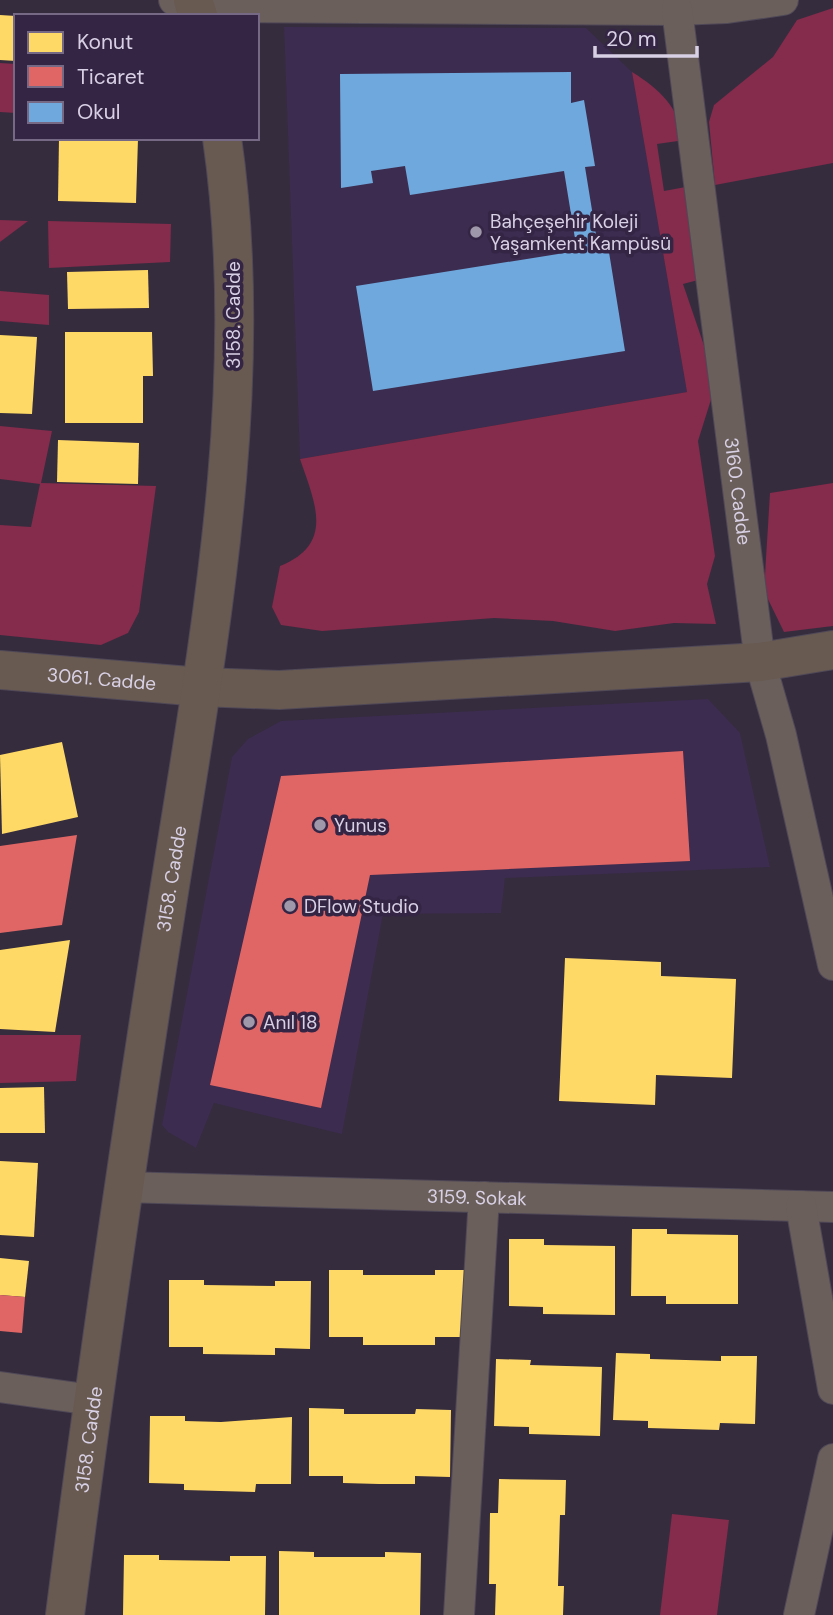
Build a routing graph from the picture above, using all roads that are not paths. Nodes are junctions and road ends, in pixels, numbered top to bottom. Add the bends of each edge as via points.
1 (783, 0) edge
2 (192, 5) edge
3 (677, 10) junction
4 (222, 140) edge
5 (833, 650) edge
6 (760, 662) junction
7 (0, 670) edge
8 (201, 687) junction
9 (833, 965) edge
10 (122, 1186) junction
11 (484, 1197) junction
12 (801, 1206) junction
13 (833, 1206) edge
14 (0, 1387) edge
15 (833, 1389) edge
16 (92, 1400) junction
17 (833, 1459) edge
18 (65, 1615) edge
19 (459, 1615) edge
20 (799, 1615) edge

1 - 3 street
2 - 3 street
3 - 6 street, 3160. Cadde
4 - 8 street, 3158. Cadde via 233,242 235,361
5 - 6 street, 3061. Cadde
6 - 8 street, 3061. Cadde via 344,688
6 - 9 street, 3160. Cadde
7 - 8 street, 3061. Cadde
8 - 10 street, 3158. Cadde
10 - 11 street, 3159. Sokak
10 - 16 street, 3158. Cadde
11 - 12 street, 3159. Sokak
11 - 19 street
12 - 13 street, 3159. Sokak
12 - 15 street
14 - 16 street
16 - 18 street, 3158. Cadde
17 - 20 street

